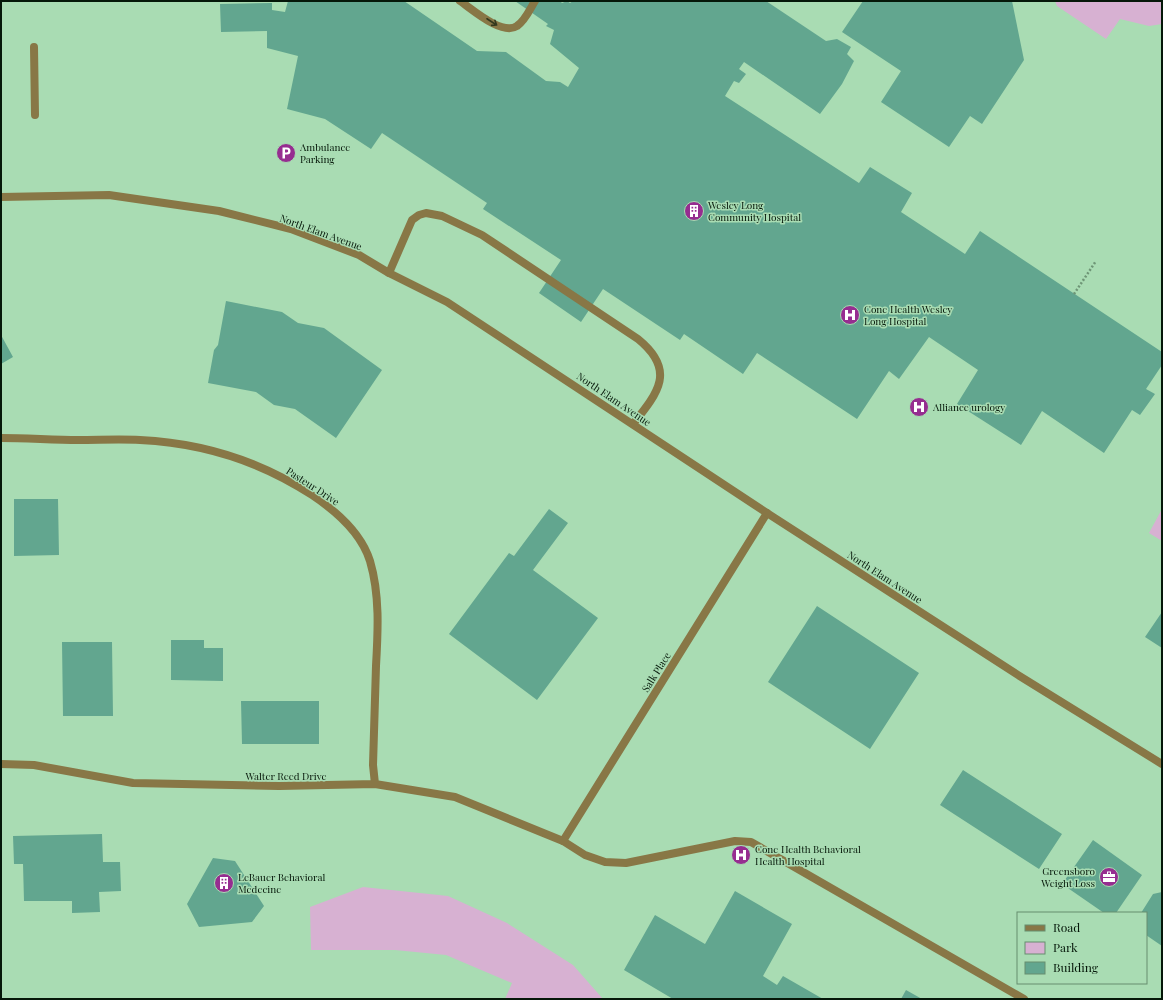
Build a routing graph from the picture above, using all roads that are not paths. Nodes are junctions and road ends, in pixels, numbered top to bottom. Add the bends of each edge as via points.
1 (460, 1) edge
2 (535, 1) edge
3 (34, 47) dead end
4 (35, 115) dead end
5 (1, 197) edge
6 (389, 273) junction
7 (633, 424) junction
8 (1, 438) edge
9 (767, 513) junction
10 (1, 764) edge
11 (1162, 764) edge
12 (374, 784) junction
13 (563, 841) junction
14 (1024, 999) edge

1 -> 2 street via 500,28 509,29 517,27
3 - 4 street
5 - 6 street, North Elam Avenue via 109,195 219,211 291,229 359,255
6 - 7 street, North Elam Avenue via 447,302
6 - 7 street via 412,220 419,215 426,213 442,216 482,235 650,348 659,363 661,377 656,393
7 - 9 street, North Elam Avenue
8 - 12 street, Pasteur Drive via 140,440 212,449 260,466 294,484 327,505 344,520 358,538 369,559 376,582 378,615
9 - 11 street, North Elam Avenue via 1018,676
9 - 13 street, Salk Place
10 - 12 street, Walter Reed Drive via 34,765 133,783 279,786
12 - 13 street, Walter Reed Drive via 455,797
13 - 14 street, Walter Reed Drive via 585,855 605,862 626,864 735,841 751,842

